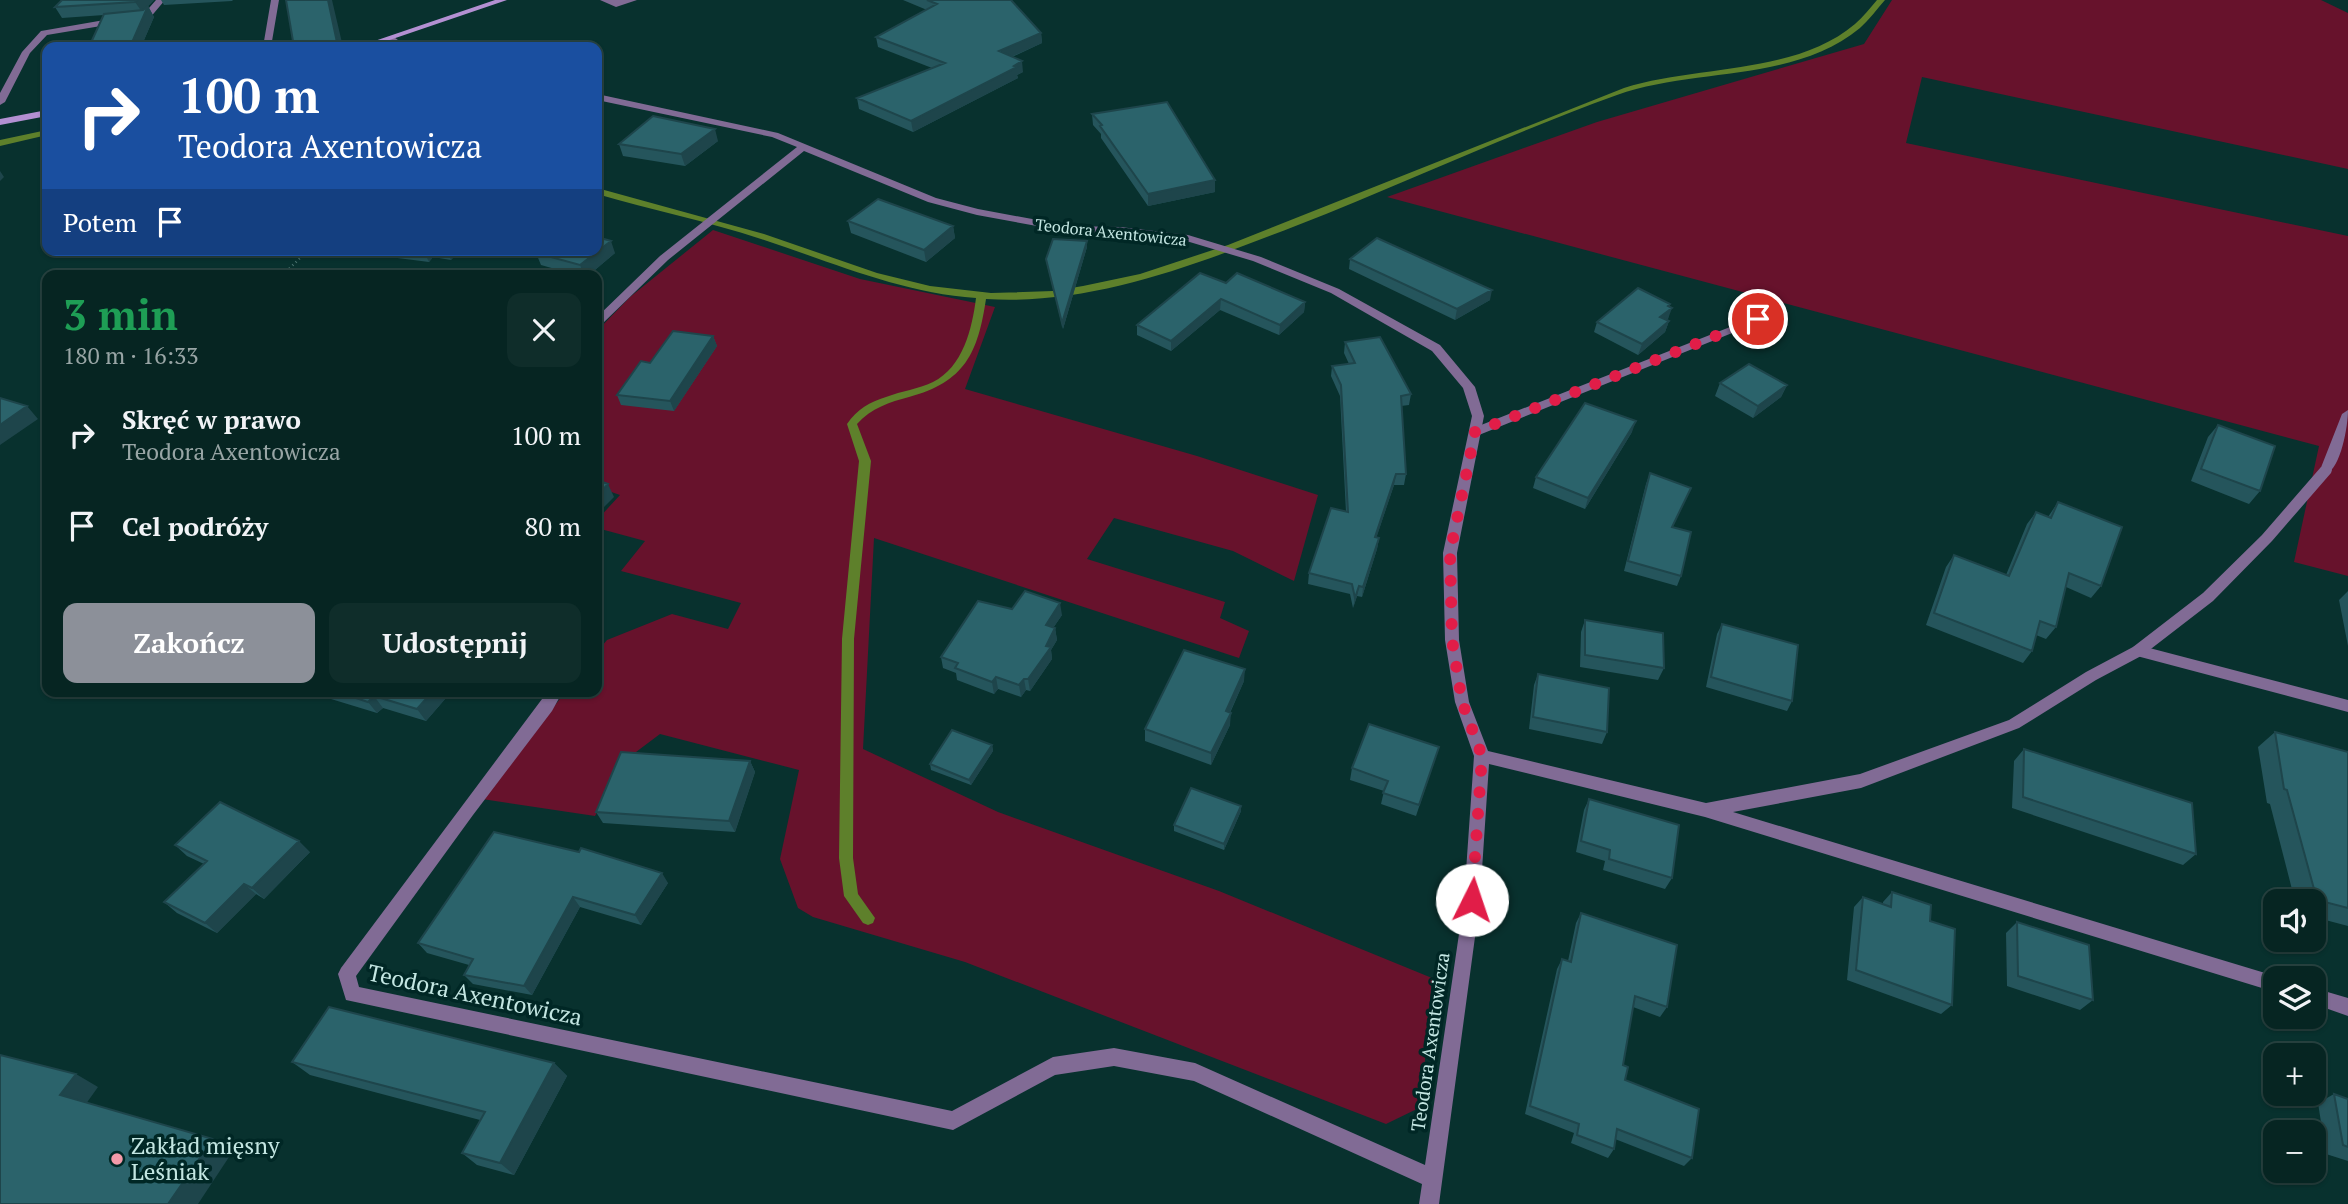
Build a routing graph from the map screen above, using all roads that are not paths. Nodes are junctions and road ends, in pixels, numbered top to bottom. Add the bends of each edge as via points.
1 (161, 0) edge
2 (275, 0) edge
3 (503, 0) edge
4 (604, 0) edge
5 (633, 0) edge
6 (391, 39) junction
7 (268, 42) edge
8 (380, 42) edge
9 (396, 42) edge
10 (602, 98) edge
11 (0, 102) edge
12 (42, 114) edge
13 (0, 122) edge
14 (803, 147) junction
15 (602, 318) edge
16 (1758, 319) dead end
17 (2348, 414) edge
18 (1475, 432) junction
19 (2138, 651) junction
20 (553, 697) edge
21 (2348, 706) edge
22 (1482, 756) junction
23 (1705, 810) junction
24 (2263, 980) edge
25 (2326, 1000) edge
26 (2348, 1007) edge
27 (1432, 1178) junction
28 (1429, 1204) edge

1 - 11 street via 146,17 44,33 26,52
2 - 7 street
3 - 6 street
4 - 5 street via 616,5
6 - 8 street
6 - 9 street
10 - 14 street, Teodora Axentowicza via 775,135
12 - 13 street
14 - 15 street via 664,258
14 - 18 street, Teodora Axentowicza via 932,200 1069,229 1184,237 1248,256 1335,291 1436,348 1469,387 1478,416
16 - 18 street
17 - 19 street via 2326,470 2267,538 2208,597
18 - 22 street, Teodora Axentowicza via 1450,553 1452,640 1462,702
19 - 21 street
19 - 23 street via 2014,724 1861,781
20 - 27 street, Teodora Axentowicza via 347,974 352,995 953,1121 1053,1066 1114,1057 1195,1072
22 - 23 street
22 - 27 street, Teodora Axentowicza via 1472,900
23 - 24 street
25 - 26 street
27 - 28 street, Teodora Axentowicza

